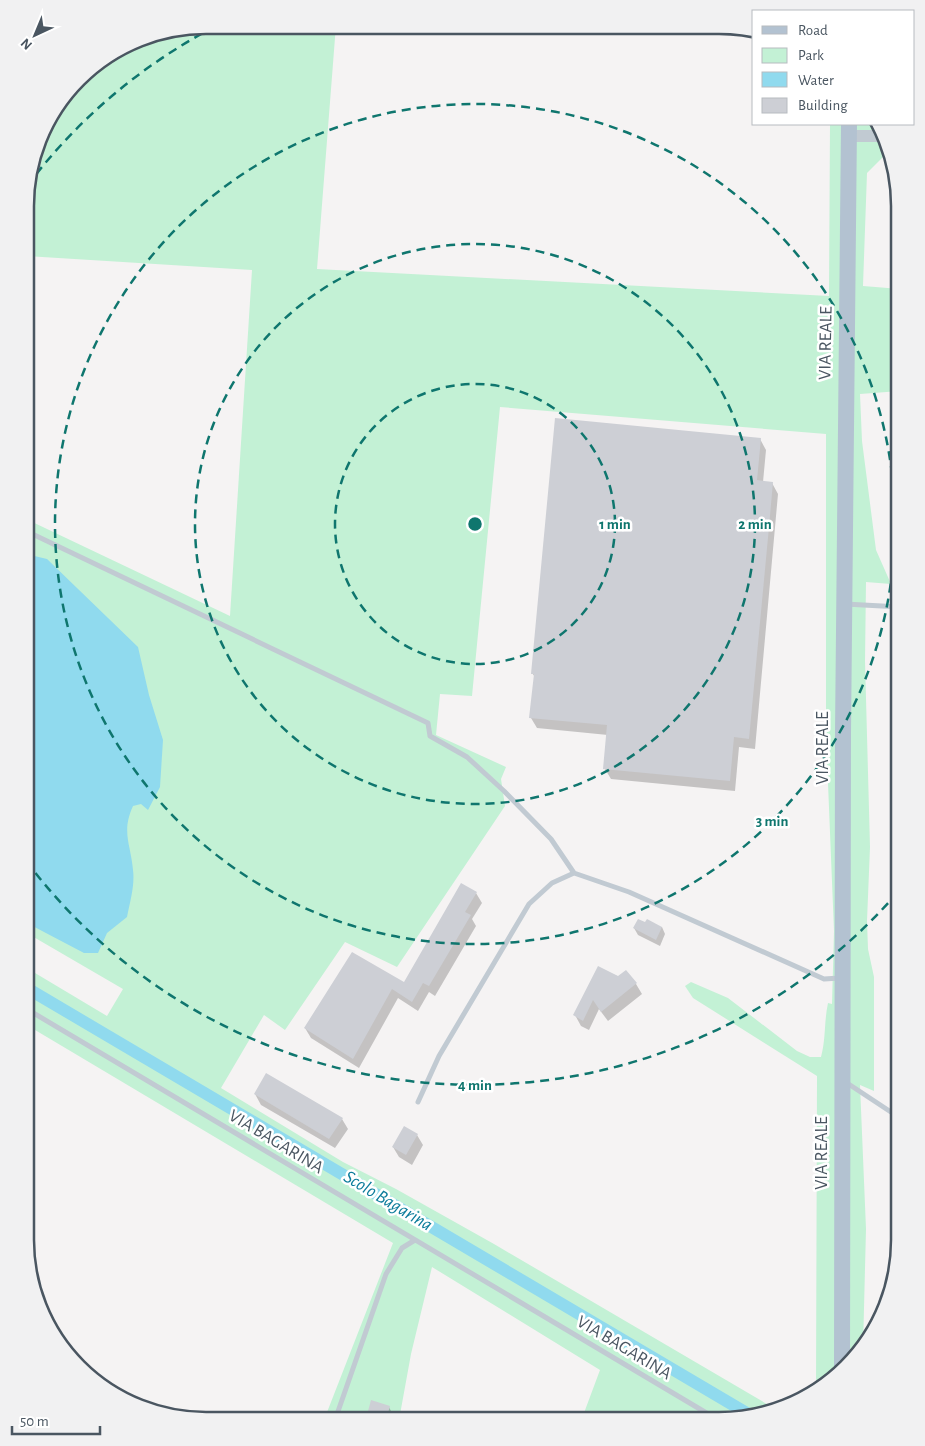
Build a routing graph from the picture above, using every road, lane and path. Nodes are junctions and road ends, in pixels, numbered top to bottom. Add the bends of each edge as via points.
1 (849, 130) edge
2 (875, 134) edge
3 (34, 535) edge
4 (844, 604) junction
5 (891, 607) edge
6 (574, 874) junction
7 (842, 977) junction
8 (34, 1013) edge
9 (842, 1080) junction
10 (418, 1102) dead end
11 (891, 1112) edge
12 (415, 1240) junction
13 (842, 1361) edge
14 (339, 1412) edge
15 (705, 1412) edge

1 - 2 street
1 - 4 main road, VIA REALE
3 - 6 lane via 428,723 430,736 467,757 504,791 551,840
4 - 5 lane
4 - 7 main road, VIA REALE
6 - 7 lane via 629,892 824,979
6 - 10 lane via 552,883 529,904 439,1056
7 - 9 main road, VIA REALE
8 - 12 lane, VIA BAGARINA
9 - 11 lane
9 - 13 main road, VIA REALE
12 - 14 lane via 402,1248 386,1274
12 - 15 lane, VIA BAGARINA

